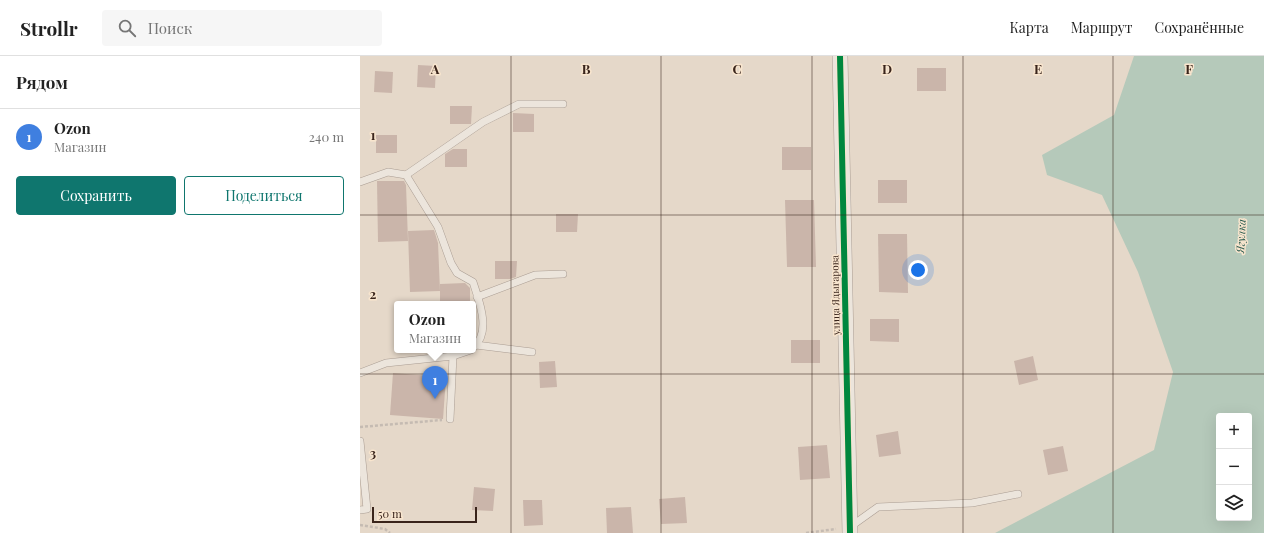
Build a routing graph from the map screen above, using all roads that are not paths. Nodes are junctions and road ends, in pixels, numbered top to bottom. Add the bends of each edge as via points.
1 (840, 56) edge
2 (563, 104) dead end
3 (406, 175) junction
4 (360, 182) edge
5 (563, 274) dead end
6 (477, 297) junction
7 (476, 344) edge
8 (476, 348) edge
9 (532, 352) dead end
10 (460, 353) edge
11 (453, 356) junction
12 (360, 373) edge
13 (450, 420) road end
14 (360, 441) edge
15 (1018, 494) dead end
16 (360, 510) edge
17 (850, 530) edge

1 - 17 street, улица Ядыгарова
2 - 3 lane via 519,104 482,122
3 - 4 lane via 388,172
3 - 6 lane via 438,227 451,263 457,273 473,282
5 - 6 lane via 535,275
6 - 7 lane via 483,334
8 - 9 lane
10 - 11 lane
11 - 12 lane via 386,363
11 - 13 lane
14 - 16 lane via 367,510
15 - 17 lane via 972,503 878,507

